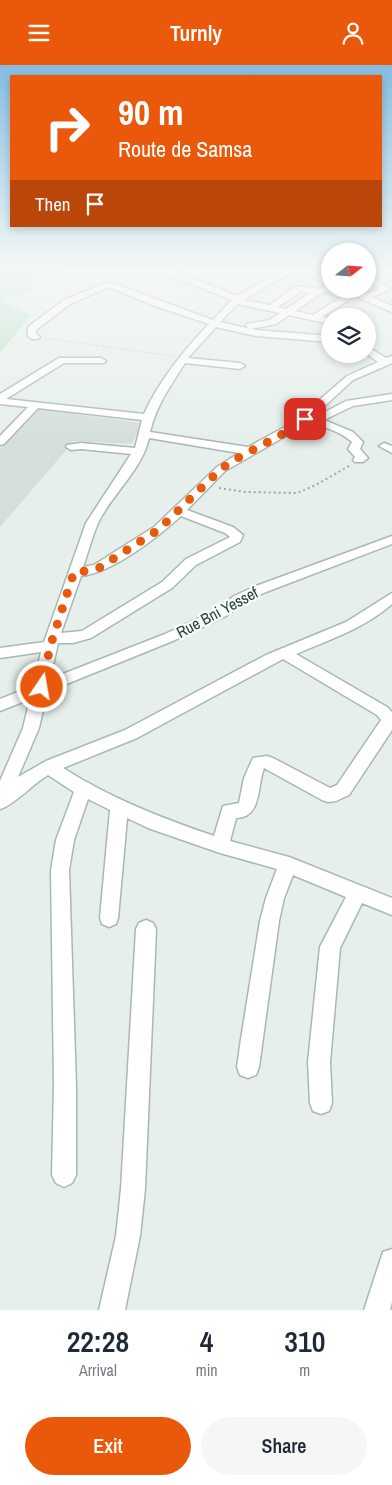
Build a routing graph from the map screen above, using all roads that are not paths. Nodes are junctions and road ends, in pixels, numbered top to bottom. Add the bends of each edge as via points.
1 (34, 326) edge
2 (211, 326) edge
3 (224, 326) edge
4 (35, 337) road end
5 (321, 338) edge
6 (376, 354) edge
7 (183, 359) junction
8 (388, 360) edge
9 (102, 361) dead end
10 (240, 366) dead end
11 (392, 397) edge
12 (0, 400) edge
13 (35, 406) junction
14 (148, 418) junction
15 (309, 419) junction
16 (145, 434) junction
17 (0, 441) edge
18 (71, 447) dead end
19 (137, 451) junction
20 (250, 451) junction
21 (359, 461) road end
22 (179, 511) junction
23 (392, 540) edge
24 (74, 572) junction
25 (392, 597) edge
26 (52, 642) junction
27 (0, 653) edge
28 (284, 653) junction
29 (42, 687) junction
30 (0, 705) edge
31 (50, 767) junction
32 (83, 789) junction
33 (0, 802) edge
34 (119, 806) junction
35 (220, 846) junction
36 (289, 865) junction
37 (357, 894) junction
38 (392, 907) edge
39 (109, 918) dead end
40 (146, 929) dead end
41 (248, 1067) dead end
42 (321, 1103) dead end
43 (64, 1175) dead end
44 (392, 1261) edge
45 (112, 1310) edge
46 (377, 1310) edge

1 - 4 street via 30,334
2 - 7 street
3 - 5 street via 248,332
6 - 8 street
7 - 10 street
7 - 14 street
8 - 15 street via 343,382
9 - 12 street via 62,360
11 - 15 street via 350,403 322,417
12 - 13 street
13 - 14 street
13 - 17 street
14 - 16 street
15 - 20 street
15 - 21 street via 356,439 358,442 354,449 362,458
16 - 19 street
16 - 20 street
18 - 19 street via 82,445
19 - 24 street via 92,523
20 - 22 street via 206,483
22 - 24 street via 158,530 99,568
22 - 26 street via 229,530 237,535 236,539 192,562 167,585 86,635
23 - 29 street, Rue Bni Yessef via 261,589 192,627
24 - 26 street
25 - 28 street via 378,609 348,625
26 - 27 street
26 - 29 street
28 - 31 street via 130,735
28 - 35 street via 382,711 389,719 343,790 336,794 328,795 267,762 259,762 252,778 247,807 241,811 229,811
29 - 30 street, Rue Bni Yessef
29 - 33 street via 31,728
31 - 32 street
31 - 33 street via 26,780
32 - 34 street
32 - 43 street via 65,840 60,870
34 - 35 street via 154,823
34 - 39 street
35 - 36 street
36 - 37 street
36 - 41 street via 278,888 272,913
37 - 38 street
37 - 42 street via 330,947 319,1061
40 - 45 street via 133,1189 128,1235
44 - 46 street

